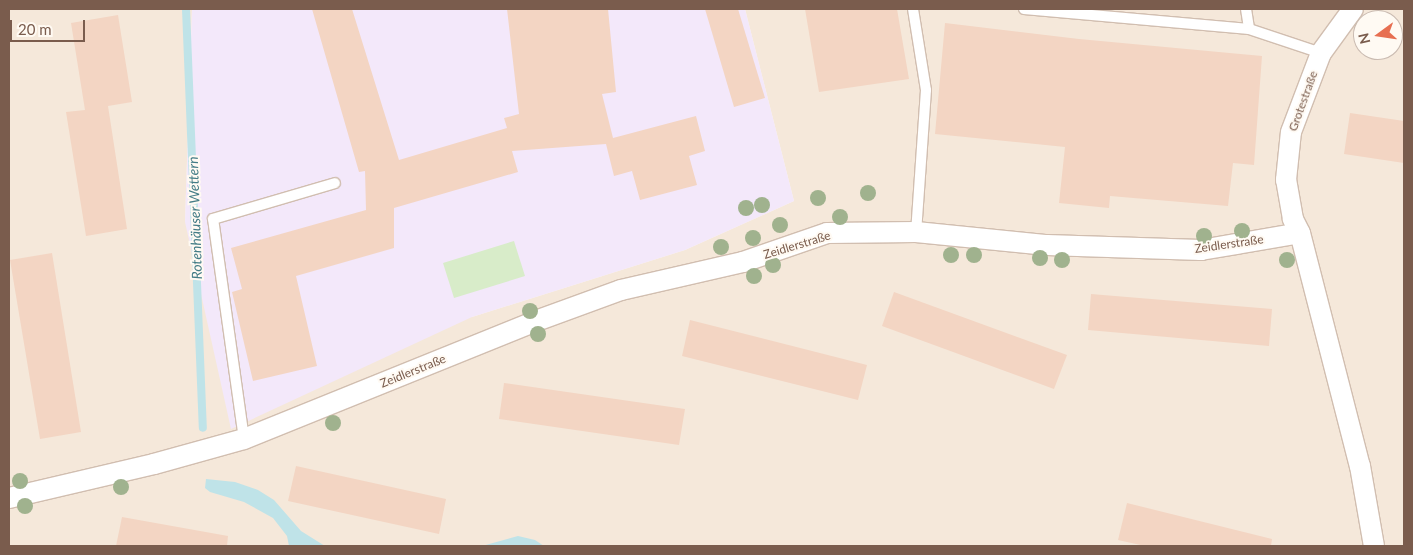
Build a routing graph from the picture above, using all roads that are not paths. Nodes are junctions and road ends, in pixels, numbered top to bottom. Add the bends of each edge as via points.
1 (913, 9) edge
2 (1024, 9) edge
3 (1246, 9) edge
4 (1353, 9) edge
5 (1249, 29) junction
6 (1321, 53) junction
7 (335, 183) dead end
8 (916, 232) junction
9 (1300, 233) junction
10 (244, 439) junction
11 (9, 498) edge
12 (1374, 546) edge

1 - 8 lane via 926,90
2 - 5 lane
3 - 5 lane
4 - 6 street, Grotestraße
5 - 6 lane
6 - 9 street, Grotestraße via 1291,132 1286,180 1293,219
7 - 10 lane via 213,219
8 - 9 street, Zeidlerstraße via 1062,246 1201,250
8 - 10 street, Zeidlerstraße via 827,233 743,262 621,290
9 - 12 street via 1360,466
10 - 11 street, Zeidlerstraße

